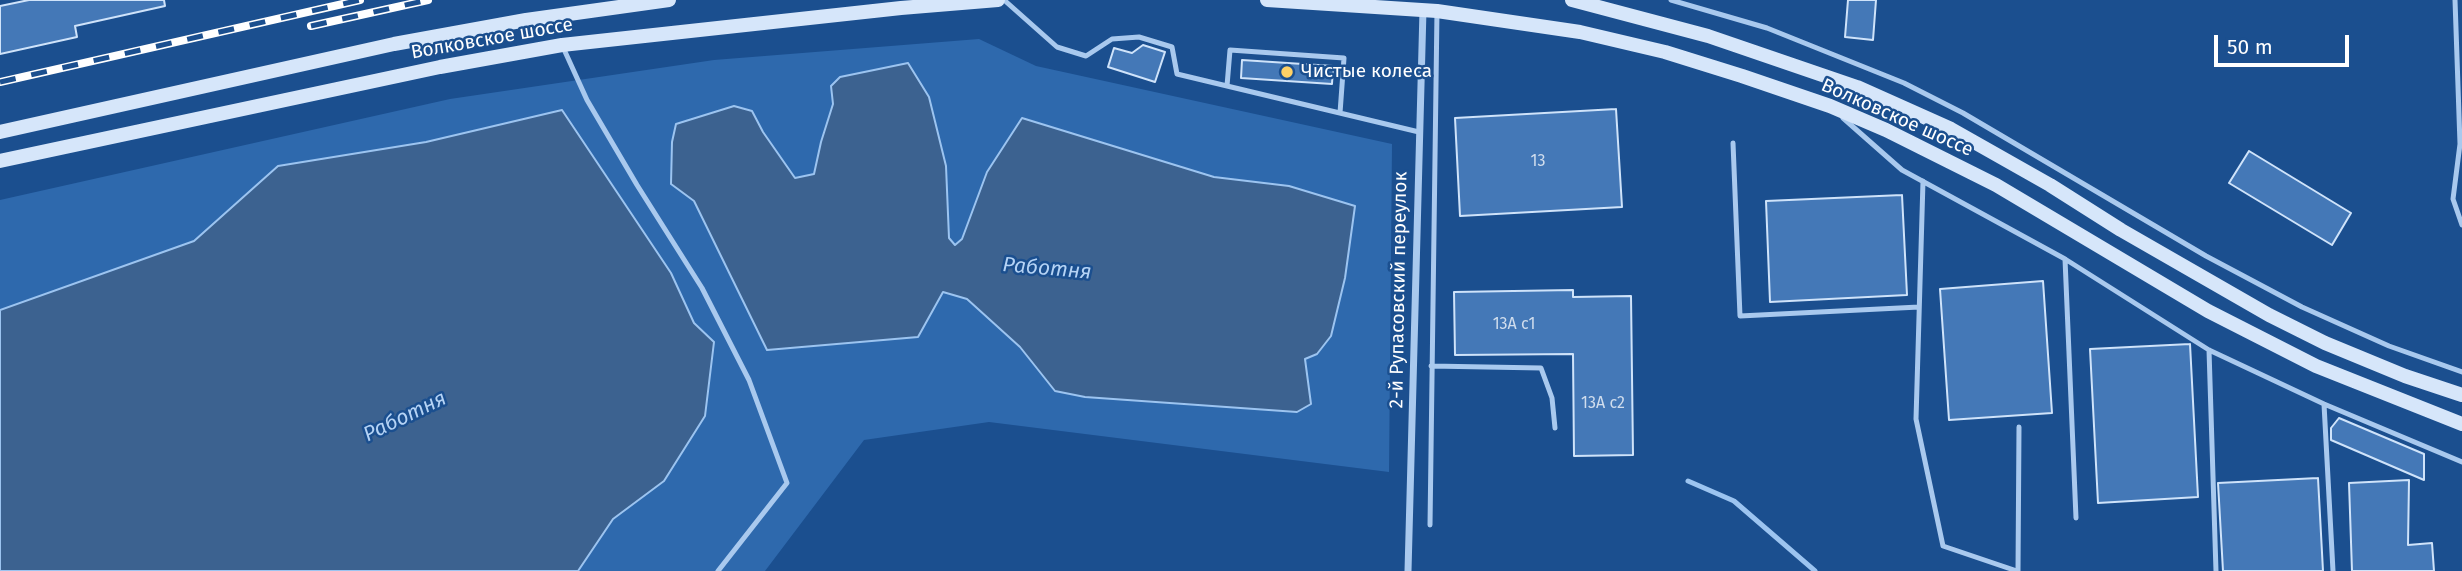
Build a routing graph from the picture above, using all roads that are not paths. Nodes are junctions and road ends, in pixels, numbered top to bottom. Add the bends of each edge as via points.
1 (668, 0) edge
2 (998, 0) edge
3 (1004, 0) edge
4 (1266, 0) edge
5 (1671, 0) edge
6 (2455, 0) edge
7 (1582, 1) edge
8 (1430, 11) junction
9 (562, 46) junction
10 (1227, 86) junction
11 (1830, 107) junction
12 (1340, 113) junction
13 (0, 132) edge
14 (1419, 132) junction
15 (1733, 143) dead end
16 (0, 161) edge
17 (1923, 181) junction
18 (2462, 225) edge
19 (2065, 259) junction
20 (1919, 307) junction
21 (2209, 350) junction
22 (1431, 366) junction
23 (2462, 372) edge
24 (2462, 395) edge
25 (2324, 404) junction
26 (2462, 424) edge
27 (2019, 427) dead end
28 (1555, 428) dead end
29 (2462, 462) edge
30 (2076, 518) dead end
31 (1430, 525) dead end
32 (718, 571) edge
33 (1408, 571) edge
34 (2017, 571) edge
35 (2216, 571) edge
36 (2333, 571) edge

1 - 13 main road, Волковское шоссе via 394,44
2 - 9 main road, Волковское шоссе
3 - 10 lane via 1057,47 1086,56 1112,39 1139,37 1172,47 1177,74
4 - 8 main road, Волковское шоссе
5 - 23 lane via 1767,28 1905,83 2302,307
6 - 18 lane via 2460,144 2453,199
7 - 24 main road, Волковское шоссе via 1721,40 1857,87 1920,115 2050,185 2269,315 2325,343
8 - 11 main road, Волковское шоссе via 1580,32 1653,49
8 - 14 street, 2-й Рупасовский переулок
8 - 22 lane
9 - 16 main road, Волковское шоссе via 440,67
9 - 32 lane via 587,100 702,288 749,380 787,483
10 - 12 lane
10 - 12 lane via 1230,50 1344,58
11 - 17 lane via 1902,170
11 - 26 main road, Волковское шоссе via 1996,185 2208,310 2316,366
12 - 14 lane
14 - 33 street, 2-й Рупасовский переулок
15 - 20 lane via 1740,316
17 - 19 lane
17 - 20 lane
19 - 21 lane
19 - 30 lane
20 - 34 lane via 1916,419 1943,546
21 - 25 lane
21 - 35 lane
22 - 28 lane via 1541,368 1552,397
22 - 31 lane
25 - 29 lane
25 - 36 lane
27 - 34 lane

